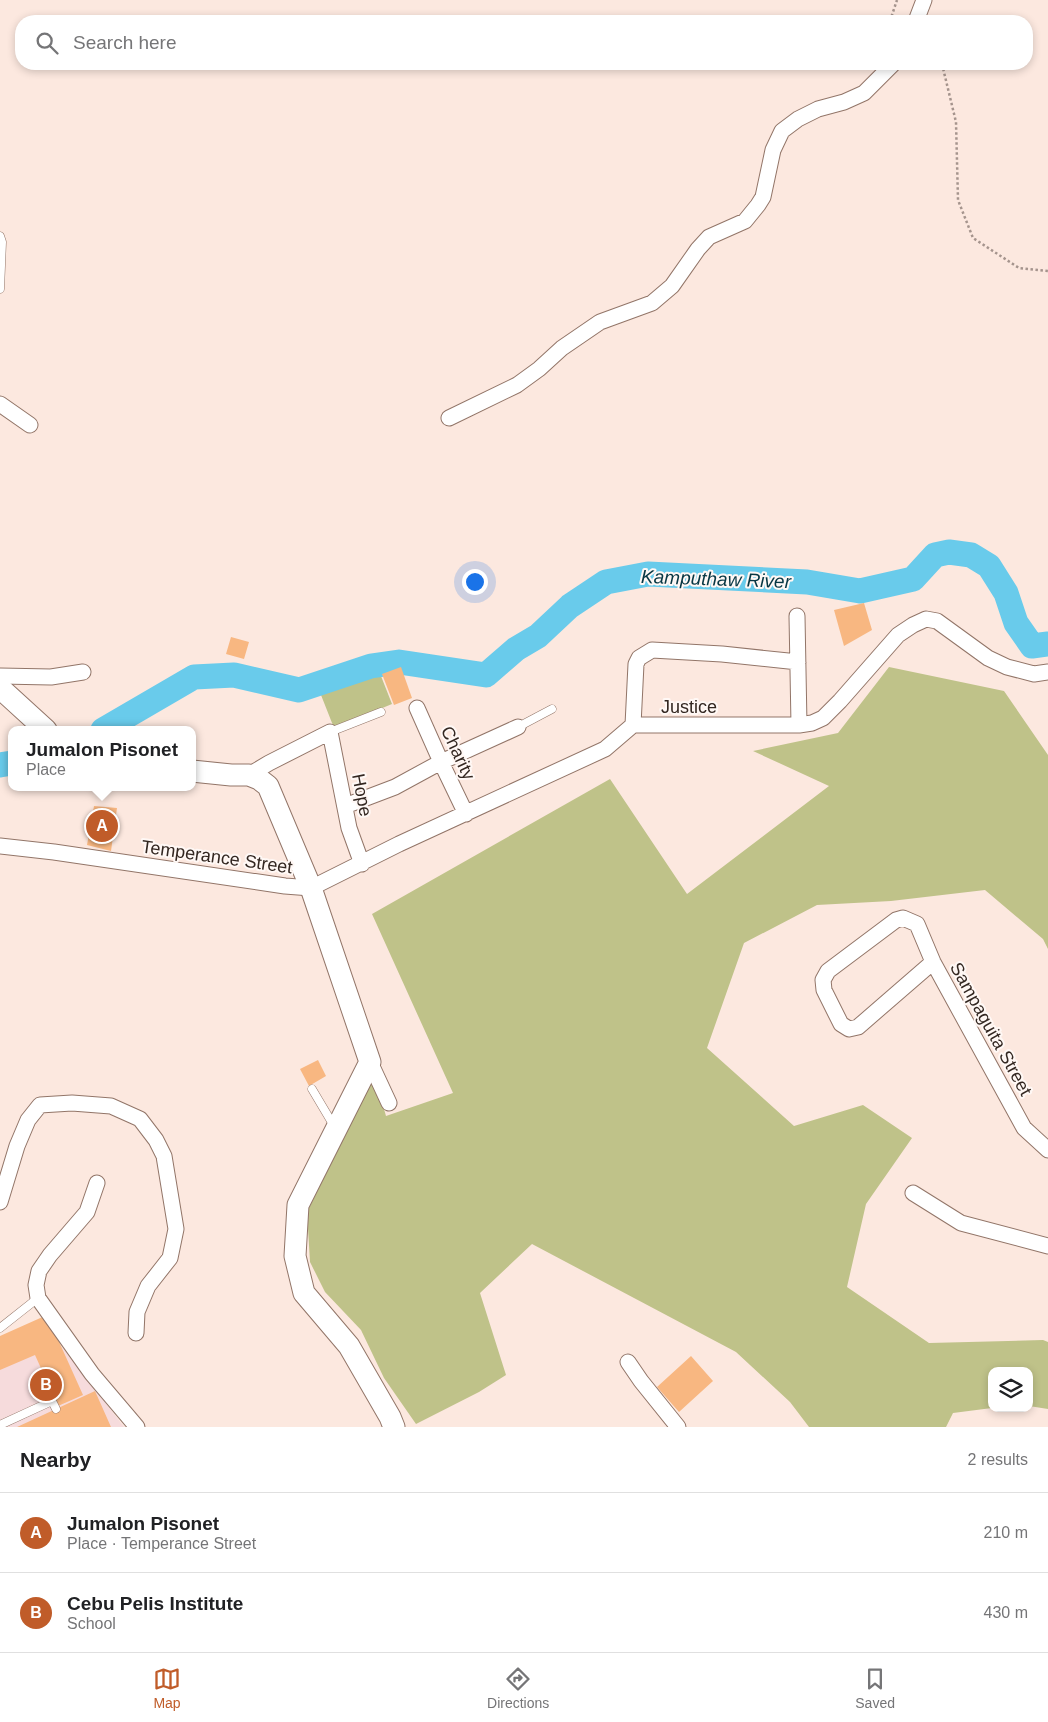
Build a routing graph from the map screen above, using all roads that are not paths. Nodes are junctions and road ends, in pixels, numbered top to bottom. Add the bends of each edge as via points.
1 (924, 0) edge
2 (918, 15) edge
3 (887, 70) edge
4 (0, 236) edge
5 (0, 289) edge
6 (0, 404) edge
7 (449, 418) dead end
8 (30, 425) dead end
9 (797, 616) dead end
10 (798, 662) junction
11 (83, 672) dead end
12 (1048, 672) edge
13 (0, 676) edge
14 (0, 688) edge
15 (417, 708) dead end
16 (552, 709) dead end
17 (381, 712) dead end
18 (799, 725) junction
19 (42, 726) edge
20 (633, 726) junction
21 (518, 727) joint
22 (330, 732) junction
23 (441, 762) junction
24 (196, 771) edge
25 (250, 775) junction
26 (345, 806) junction
27 (466, 814) junction
28 (0, 846) edge
29 (362, 864) junction
30 (310, 888) junction
31 (933, 962) junction
32 (370, 1062) junction
33 (312, 1089) dead end
34 (389, 1103) dead end
35 (337, 1130) junction
36 (1048, 1150) edge
37 (97, 1183) dead end
38 (914, 1193) dead end
39 (0, 1202) edge
40 (1048, 1246) edge
41 (38, 1298) junction
42 (0, 1328) edge
43 (136, 1333) dead end
44 (628, 1362) dead end
45 (56, 1409) dead end
46 (0, 1425) edge
47 (137, 1427) edge
48 (394, 1427) edge
49 (678, 1427) edge

1 - 2 street
3 - 7 street via 864,93 818,108 782,131 773,150 758,205 744,221 709,237 672,286 652,303 600,322 517,385
4 - 5 lane
6 - 8 street
9 - 10 street
10 - 18 street
10 - 20 street via 652,650 639,658 636,664
11 - 13 street via 52,677
12 - 18 street, Justice via 1034,674 1007,667 988,658 937,621 926,619 898,635 823,718
14 - 19 street
15 - 23 street, Charity
16 - 21 lane
17 - 22 lane
18 - 20 street, Justice
20 - 27 street via 605,749
21 - 23 street
22 - 25 street
22 - 26 street, Hope
23 - 26 street via 395,787
23 - 27 street, Charity
24 - 25 street
25 - 30 street via 268,786
26 - 29 street, Hope
27 - 29 street
28 - 30 street, Temperance Street
29 - 30 street
30 - 32 street
31 - 31 street, Sampaguita Street via 917,924 903,918 828,971 823,980 824,990 841,1024 849,1029 858,1028
31 - 36 street, Sampaguita Street via 1024,1128
32 - 34 street
32 - 35 street
33 - 35 lane
35 - 48 street via 298,1205 295,1256 304,1293 349,1346
37 - 41 street via 86,1212 39,1271
38 - 40 street via 961,1223
39 - 43 street via 28,1120 40,1105 110,1106 140,1119 164,1156 176,1229 170,1258 148,1286 137,1312
41 - 42 lane
41 - 47 street via 92,1374
44 - 49 street
45 - 46 lane via 52,1401

